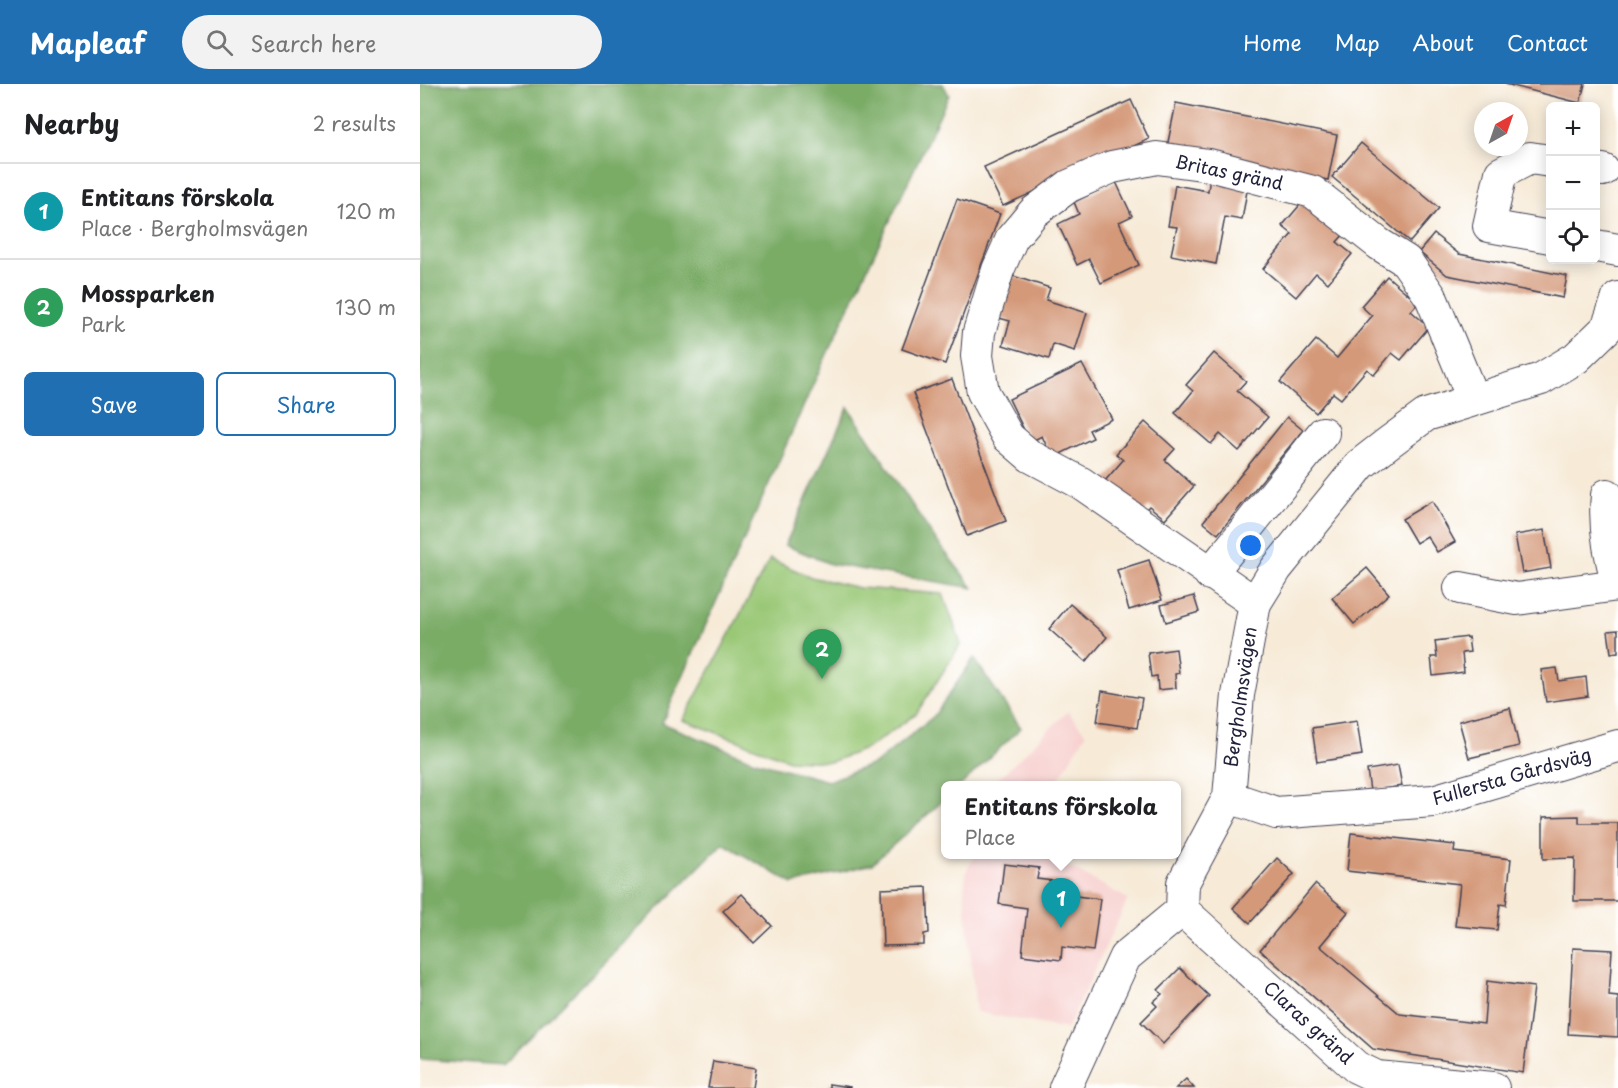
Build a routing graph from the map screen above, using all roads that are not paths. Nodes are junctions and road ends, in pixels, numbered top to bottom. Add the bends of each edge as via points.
1 (1546, 160) edge
2 (1546, 236) edge
3 (1600, 247) edge
4 (1618, 250) edge
5 (1618, 298) edge
6 (1473, 399) junction
7 (1323, 433) dead end
8 (1608, 495) dead end
9 (1210, 574) junction
10 (1618, 584) edge
11 (1460, 588) dead end
12 (1254, 603) junction
13 (1618, 746) edge
14 (1229, 798) junction
15 (1182, 910) junction
16 (1065, 1088) edge
17 (1493, 1088) edge

1 - 2 street via 1530,158 1501,173 1489,226
3 - 4 street
5 - 6 street, Bergholmsvägen via 1606,328 1576,358 1541,379
6 - 9 street, Britas gränd via 1431,297 1406,261 1313,192 1209,165 1157,158 1112,167 1069,186 1034,212 1012,238 998,270 979,332 977,356 983,392 1008,437 1030,456 1081,483
6 - 12 street, Bergholmsvägen via 1426,415 1361,464 1298,540
7 - 9 street
8 - 10 street via 1605,512
9 - 12 street, Britas gränd
10 - 11 street via 1517,599
12 - 14 street, Bergholmsvägen via 1238,695
13 - 14 street, Fullersta Gårdsväg via 1433,801 1276,813
14 - 15 street, Bergholmsvägen via 1183,883
15 - 16 street via 1125,957
15 - 17 street, Claras gränd via 1356,1067 1377,1077

